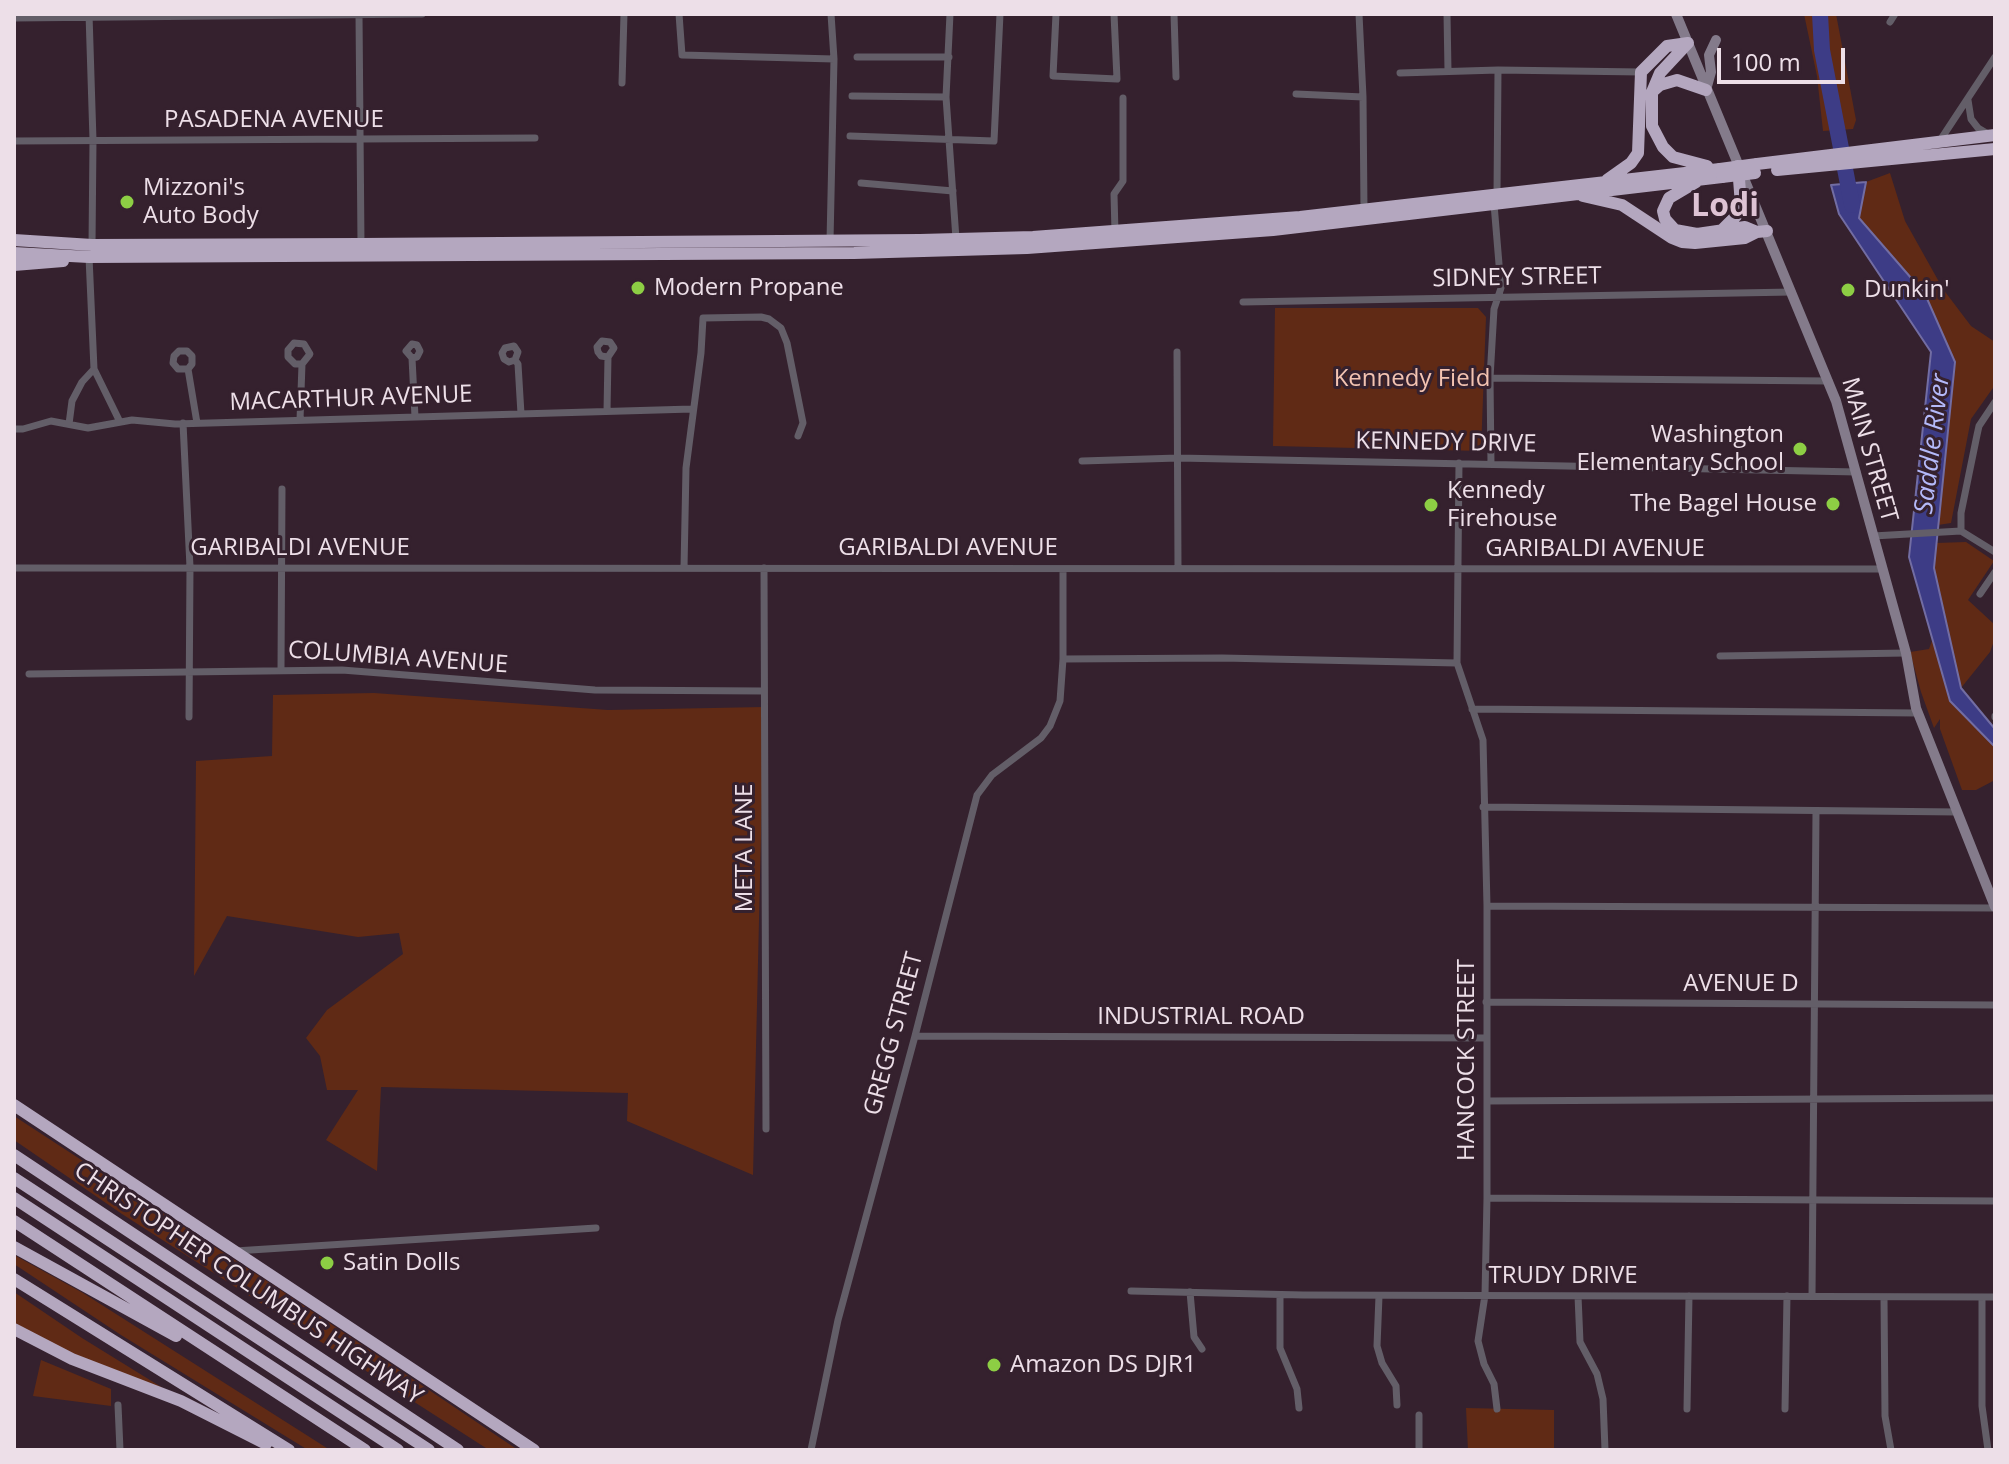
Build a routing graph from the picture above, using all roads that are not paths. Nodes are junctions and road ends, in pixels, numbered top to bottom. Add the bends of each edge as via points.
1 (422, 14) edge
2 (624, 14) edge
3 (679, 14) edge
4 (831, 14) edge
5 (950, 14) edge
6 (1000, 14) edge
7 (1056, 14) edge
8 (1114, 14) edge
9 (1174, 14) edge
10 (1359, 14) edge
11 (1447, 14) edge
12 (1676, 14) edge
13 (89, 15) edge
14 (359, 15) edge
15 (14, 18) edge
16 (1716, 40) dead end
17 (1688, 43) junction
18 (857, 57) dead end
19 (949, 57) junction
20 (1995, 57) edge
21 (834, 59) junction
22 (1498, 70) junction
23 (1448, 71) junction
24 (1641, 72) junction
25 (1400, 73) dead end
26 (1176, 77) dead end
27 (622, 83) dead end
28 (1706, 90) junction
29 (1652, 92) junction
30 (1296, 94) dead end
31 (852, 96) dead end
32 (946, 97) junction
33 (1363, 97) junction
34 (1968, 97) junction
35 (1123, 98) dead end
36 (850, 136) dead end
37 (535, 138) dead end
38 (950, 139) junction
39 (93, 140) junction
40 (360, 140) junction
41 (1994, 140) edge
42 (14, 141) edge
43 (1938, 143) junction
44 (1877, 154) junction
45 (1737, 163) junction
46 (1721, 173) junction
47 (1701, 180) junction
48 (1605, 181) junction
49 (861, 183) dead end
50 (953, 191) junction
51 (1576, 194) junction
52 (1496, 199) junction
53 (1364, 210) junction
54 (1721, 231) junction
55 (1762, 231) junction
56 (1115, 233) junction
57 (14, 240) edge
58 (956, 240) junction
59 (830, 241) junction
60 (361, 244) junction
61 (90, 251) junction
62 (14, 253) edge
63 (14, 265) edge
64 (1792, 292) junction
65 (1496, 298) junction
66 (1243, 302) dead end
67 (1177, 352) dead end
68 (608, 357) dead end
69 (412, 358) dead end
70 (515, 360) dead end
71 (302, 364) dead end
72 (94, 369) junction
73 (188, 369) dead end
74 (1490, 378) junction
75 (1829, 381) junction
76 (1995, 402) edge
77 (692, 409) junction
78 (607, 411) junction
79 (521, 414) junction
80 (415, 417) junction
81 (300, 420) junction
82 (120, 422) junction
83 (183, 423) junction
84 (197, 423) junction
85 (69, 424) junction
86 (14, 429) edge
87 (798, 436) dead end
88 (1178, 458) junction
89 (1082, 461) dead end
90 (1459, 463) junction
91 (1491, 464) junction
92 (1857, 472) junction
93 (282, 489) dead end
94 (1961, 531) junction
95 (1873, 536) junction
96 (1995, 552) edge
97 (190, 567) junction
98 (14, 568) edge
99 (281, 568) junction
100 (684, 568) junction
101 (764, 568) junction
102 (1178, 568) junction
103 (1063, 569) junction
104 (1458, 569) junction
105 (1881, 569) junction
106 (1995, 572) edge
107 (1980, 594) dead end
108 (1906, 653) junction
109 (1720, 656) dead end
110 (1063, 659) junction
111 (1457, 663) junction
112 (281, 669) junction
113 (189, 672) junction
114 (29, 674) dead end
115 (764, 691) junction
116 (1472, 709) junction
117 (1918, 713) junction
118 (189, 717) dead end
119 (1483, 807) junction
120 (1816, 811) junction
121 (1958, 812) junction
122 (1487, 906) junction
123 (1815, 908) junction
124 (1995, 908) edge
125 (1486, 1002) junction
126 (1814, 1004) junction
127 (1995, 1005) edge
128 (915, 1036) junction
129 (1487, 1038) junction
130 (1995, 1098) edge
131 (1813, 1099) junction
132 (1487, 1101) junction
133 (14, 1105) edge
134 (766, 1129) dead end
135 (14, 1145) edge
136 (14, 1155) edge
137 (14, 1178) edge
138 (65, 1189) junction
139 (14, 1198) edge
140 (1487, 1198) junction
141 (1812, 1200) junction
142 (1995, 1201) edge
143 (14, 1221) edge
144 (596, 1228) dead end
145 (14, 1247) edge
146 (235, 1251) junction
147 (14, 1279) edge
148 (1131, 1291) dead end
149 (1190, 1292) junction
150 (1280, 1295) junction
151 (1485, 1295) junction
152 (1379, 1296) junction
153 (1578, 1296) junction
154 (1689, 1296) junction
155 (1787, 1296) junction
156 (1812, 1296) junction
157 (1884, 1297) junction
158 (1982, 1297) junction
159 (1995, 1297) edge
160 (14, 1329) edge
161 (1202, 1349) dead end
162 (252, 1377) junction
163 (118, 1405) dead end
164 (1397, 1405) dead end
165 (1299, 1408) dead end
166 (1497, 1409) dead end
167 (1687, 1409) dead end
168 (1785, 1409) dead end
169 (1419, 1415) dead end
170 (120, 1450) edge
171 (278, 1450) edge
172 (289, 1450) edge
173 (365, 1450) edge
174 (398, 1450) edge
175 (429, 1450) edge
176 (458, 1450) edge
177 (534, 1450) edge
178 (811, 1450) edge
179 (1419, 1450) edge
180 (1605, 1450) edge
181 (1891, 1450) edge
182 (1988, 1450) edge

1 - 14 street
2 - 27 street
3 - 21 street via 682,55
4 - 21 street
5 - 19 street
6 - 38 street via 994,141
7 - 8 street via 1053,76 1117,79
9 - 26 street
10 - 33 street
11 - 23 street
12 - 17 street, MAIN STREET
13 - 14 street
13 - 15 street
13 - 39 street
14 - 40 street
16 - 28 street
17 - 24 highway via 1667,46
17 - 28 street, MAIN STREET
17 - 29 highway via 1660,73
18 - 19 street
19 - 32 street
20 - 34 street
21 - 59 street
22 - 23 street
22 - 24 street
22 - 52 street
23 - 25 street
24 - 48 highway via 1640,147 1631,163
28 - 29 highway via 1677,80
28 - 45 street, MAIN STREET
29 - 46 highway via 1652,126 1663,147 1673,157
30 - 33 street
31 - 32 street
32 - 38 street
33 - 53 street
34 - 41 street via 1974,125
34 - 43 street
35 - 56 street via 1123,181 1114,194
36 - 38 street
37 - 40 street, PASADENA AVENUE
38 - 50 street
39 - 40 street, PASADENA AVENUE
39 - 42 street, PASADENA AVENUE
39 - 61 street
40 - 60 street
41 - 43 highway
41 - 44 highway
43 - 44 highway
44 - 46 highway, bridge
45 - 54 highway via 1741,205
45 - 55 street, MAIN STREET
46 - 47 highway
46 - 48 highway
47 - 51 highway
47 - 54 highway via 1669,198 1665,219 1685,233
48 - 52 highway
49 - 50 street
50 - 58 street
51 - 52 highway
51 - 55 highway via 1622,205 1682,242 1745,238
52 - 53 highway
52 - 61 highway via 1202,237 978,250
52 - 65 street via 1501,288
53 - 56 highway
54 - 55 highway
55 - 64 street, MAIN STREET
56 - 58 highway
57 - 61 highway
58 - 59 highway
59 - 60 highway
60 - 61 highway
61 - 62 highway
61 - 63 highway via 44,264
61 - 72 street
64 - 65 street, SIDNEY STREET
64 - 75 street, MAIN STREET
65 - 66 street, SIDNEY STREET
65 - 74 street
67 - 88 street
68 - 78 street
69 - 80 street
70 - 79 street
71 - 81 street
72 - 82 street
72 - 85 street via 72,401
73 - 84 street
74 - 75 street
74 - 91 street
75 - 92 street, MAIN STREET
76 - 94 street via 1979,426
77 - 78 street, MACARTHUR AVENUE
77 - 87 street via 703,318 769,319 785,335 803,423
77 - 100 street
78 - 79 street, MACARTHUR AVENUE
79 - 80 street, MACARTHUR AVENUE
80 - 81 street, MACARTHUR AVENUE
81 - 84 street, MACARTHUR AVENUE
82 - 83 street, MACARTHUR AVENUE
82 - 85 street, MACARTHUR AVENUE via 88,428
83 - 84 street, MACARTHUR AVENUE
83 - 97 street
85 - 86 street, MACARTHUR AVENUE via 51,421
88 - 89 street, KENNEDY DRIVE
88 - 90 street, KENNEDY DRIVE
88 - 102 street
90 - 91 street, KENNEDY DRIVE
90 - 104 street, HANCOCK STREET
91 - 92 street, KENNEDY DRIVE
92 - 95 street, MAIN STREET
93 - 99 street
94 - 95 street
94 - 96 street
95 - 105 street, MAIN STREET
97 - 98 street, GARIBALDI AVENUE
97 - 99 street, GARIBALDI AVENUE
97 - 113 street
99 - 100 street, GARIBALDI AVENUE
99 - 112 street
100 - 101 street, GARIBALDI AVENUE
101 - 103 street, GARIBALDI AVENUE
101 - 115 street, META LANE
102 - 103 street, GARIBALDI AVENUE
102 - 104 street, GARIBALDI AVENUE
103 - 110 street, GREGG STREET
104 - 105 street, GARIBALDI AVENUE
104 - 111 street, HANCOCK STREET
105 - 108 street, MAIN STREET
106 - 107 street
108 - 109 street
108 - 117 street, MAIN STREET
110 - 111 street
110 - 128 street, GREGG STREET via 1060,701 1050,726 1028,750 992,775 977,795
111 - 116 street, HANCOCK STREET
112 - 113 street, COLUMBIA AVENUE
112 - 115 street, COLUMBIA AVENUE via 595,690
113 - 114 street, COLUMBIA AVENUE
113 - 118 street
115 - 134 street, META LANE
116 - 117 street
116 - 119 street, HANCOCK STREET via 1483,740
117 - 121 street, MAIN STREET
119 - 120 street
119 - 122 street, HANCOCK STREET
120 - 121 street
120 - 123 street
121 - 124 street, MAIN STREET
122 - 123 street
122 - 125 street, HANCOCK STREET
123 - 124 street
123 - 126 street
125 - 126 street, AVENUE D
125 - 129 street, HANCOCK STREET
126 - 127 street, AVENUE D
126 - 131 street
128 - 129 street, INDUSTRIAL ROAD
128 - 178 street, GREGG STREET via 838,1320
129 - 132 street, HANCOCK STREET
130 - 131 street
131 - 132 street
131 - 141 street
132 - 140 street, HANCOCK STREET
133 - 146 highway
135 - 138 highway
136 - 138 highway, CHRISTOPHER COLUMBUS HIGHWAY
137 - 175 highway, CHRISTOPHER COLUMBUS HIGHWAY
138 - 176 highway, CHRISTOPHER COLUMBUS HIGHWAY
139 - 174 highway
140 - 141 street
140 - 151 street, HANCOCK STREET
141 - 142 street
141 - 156 street
143 - 162 highway
144 - 146 street
145 - 162 highway
146 - 177 highway
147 - 172 highway
148 - 149 street, TRUDY DRIVE
149 - 150 street, TRUDY DRIVE
149 - 161 street via 1194,1337
150 - 152 street, TRUDY DRIVE
150 - 165 street via 1280,1348
151 - 152 street, TRUDY DRIVE
151 - 153 street, TRUDY DRIVE
151 - 166 street, HANCOCK STREET via 1478,1341
152 - 164 street via 1377,1346 1396,1386
153 - 154 street, TRUDY DRIVE
153 - 180 street via 1580,1342 1603,1399
154 - 155 street, TRUDY DRIVE
154 - 167 street
155 - 156 street, TRUDY DRIVE
155 - 168 street
156 - 157 street, TRUDY DRIVE
157 - 158 street, TRUDY DRIVE
157 - 181 street via 1885,1416
158 - 159 street, TRUDY DRIVE
158 - 182 street via 1982,1406
160 - 171 highway via 72,1359 181,1401
162 - 173 highway
163 - 170 street
169 - 179 street

